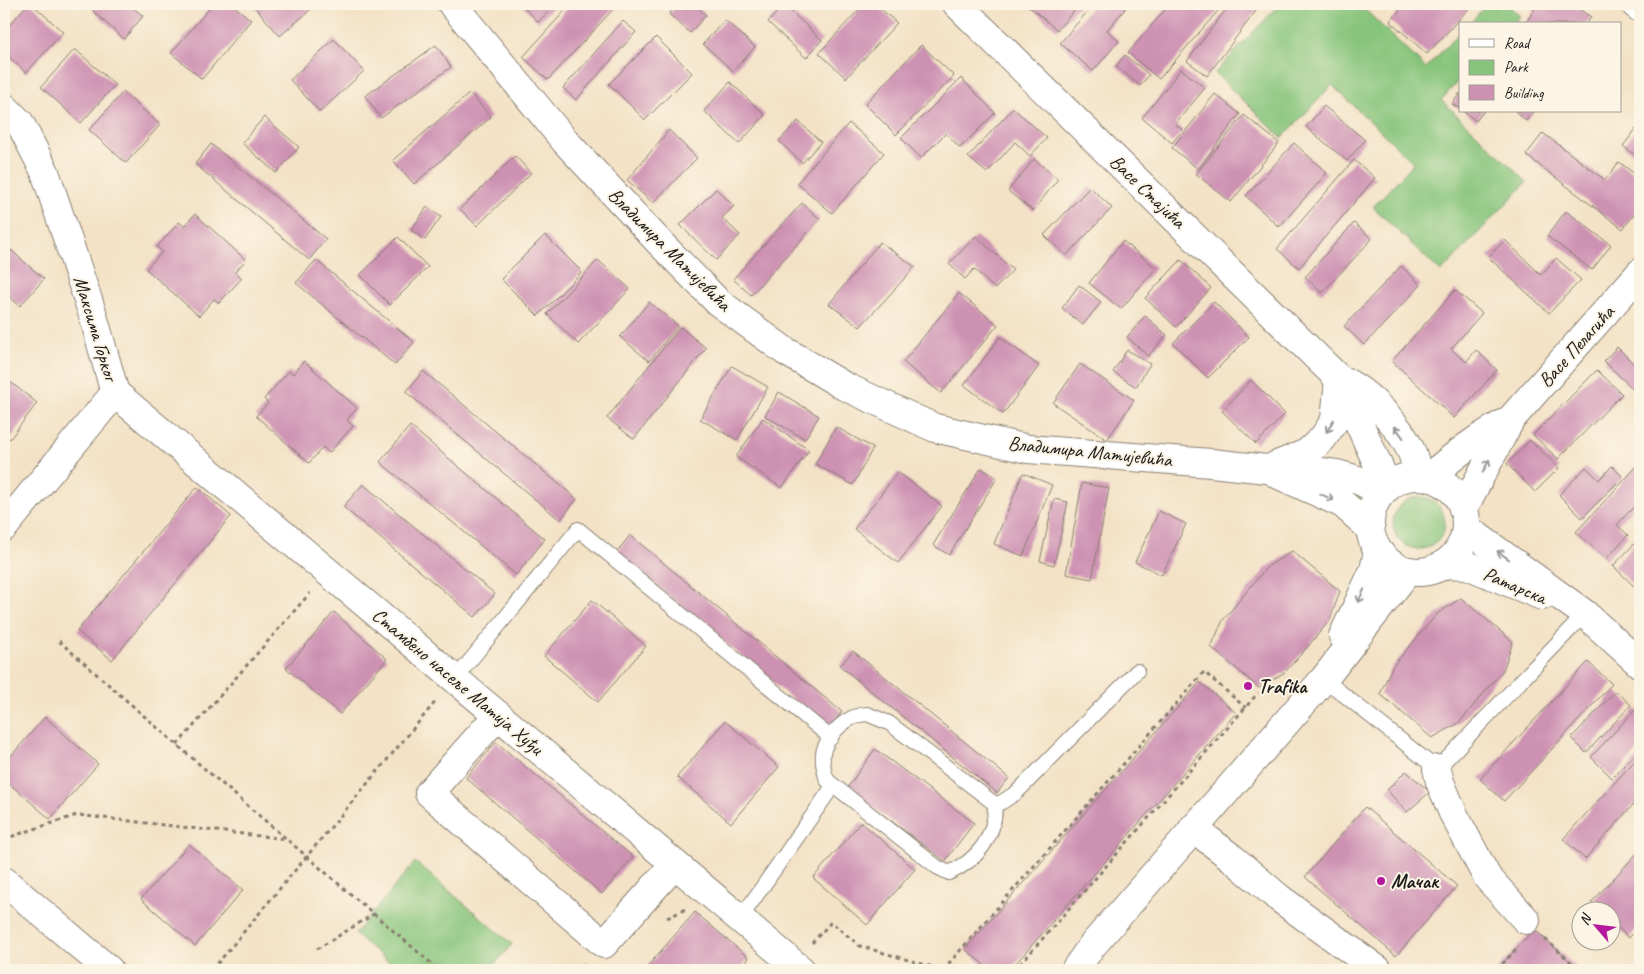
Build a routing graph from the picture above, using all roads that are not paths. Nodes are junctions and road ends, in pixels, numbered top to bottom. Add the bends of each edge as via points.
1 (452, 4) edge
2 (957, 4) edge
3 (1635, 4) edge
4 (1640, 8) edge
5 (4, 107) edge
6 (1640, 273) edge
7 (1339, 379) junction
8 (115, 392) junction
9 (1511, 419) junction
10 (1267, 469) junction
11 (1424, 477) junction
12 (1385, 489) junction
13 (1464, 518) junction
14 (4, 527) edge
15 (1374, 539) junction
16 (1444, 564) junction
17 (1408, 571) junction
18 (1585, 614) junction
19 (1640, 664) edge
20 (1137, 671) dead end
21 (1324, 678) junction
22 (455, 679) junction
23 (498, 715) junction
24 (831, 738) junction
25 (1437, 768) junction
26 (833, 786) junction
27 (995, 804) junction
28 (1193, 828) junction
29 (675, 864) junction
30 (4, 881) edge
31 (740, 919) junction
32 (1530, 933) road end
33 (797, 967) edge
34 (109, 970) edge
35 (1075, 970) edge
36 (1378, 970) edge

1 - 10 street, Владимира Матијевића via 565,141 718,302 785,351 844,386 935,428 1028,449
2 - 7 street, Васе Стајића
3 - 4 street
5 - 8 street, Максима Горког via 20,123 45,172
6 - 9 street, Васе Пелагића
7 -> 10 street via 1335,420 1323,438 1307,453
11 -> 7 street, Васе Стајића via 1389,419 1358,388
7 - 12 street, Васе Стајића
8 - 14 street, Максима Горког
8 - 22 street, Стамбено насеље Матија Хуђи
9 - 11 street, Васе Пелагића
13 -> 9 street, Васе Пелагића
10 - 12 street, Владимира Матијевића via 1337,474
10 -> 15 street, Владимира Матијевића via 1343,504
11 - 12 street via 1402,479
11 - 13 street via 1450,488 1458,498
12 - 15 street via 1372,509
13 - 16 street via 1460,546
18 -> 13 street, Ратарска
15 - 17 street via 1391,564
15 -> 21 street via 1374,570
16 - 17 street via 1427,571
16 - 18 street, Ратарска via 1466,565
17 - 21 street
18 - 19 street, Ратарска
18 - 25 lane
20 - 27 lane via 1016,793
21 - 25 lane
21 - 28 street
22 - 23 street, Стамбено насеље Матија Хуђи
22 - 24 lane via 578,528
23 - 29 street, Стамбено насеље Матија Хуђи
23 - 29 street via 429,793 604,944
24 - 26 lane via 824,750 823,761 827,780
24 - 27 lane via 838,727 859,715 877,718
25 - 32 street via 1453,813 1487,877
26 - 27 lane via 937,868 949,873 963,866 991,833
26 - 31 lane
28 - 35 street
28 - 36 street via 1280,898
29 - 31 street, Стамбено насеље Матија Хуђи
30 - 34 street
31 - 33 street, Стамбено насеље Матија Хуђи

